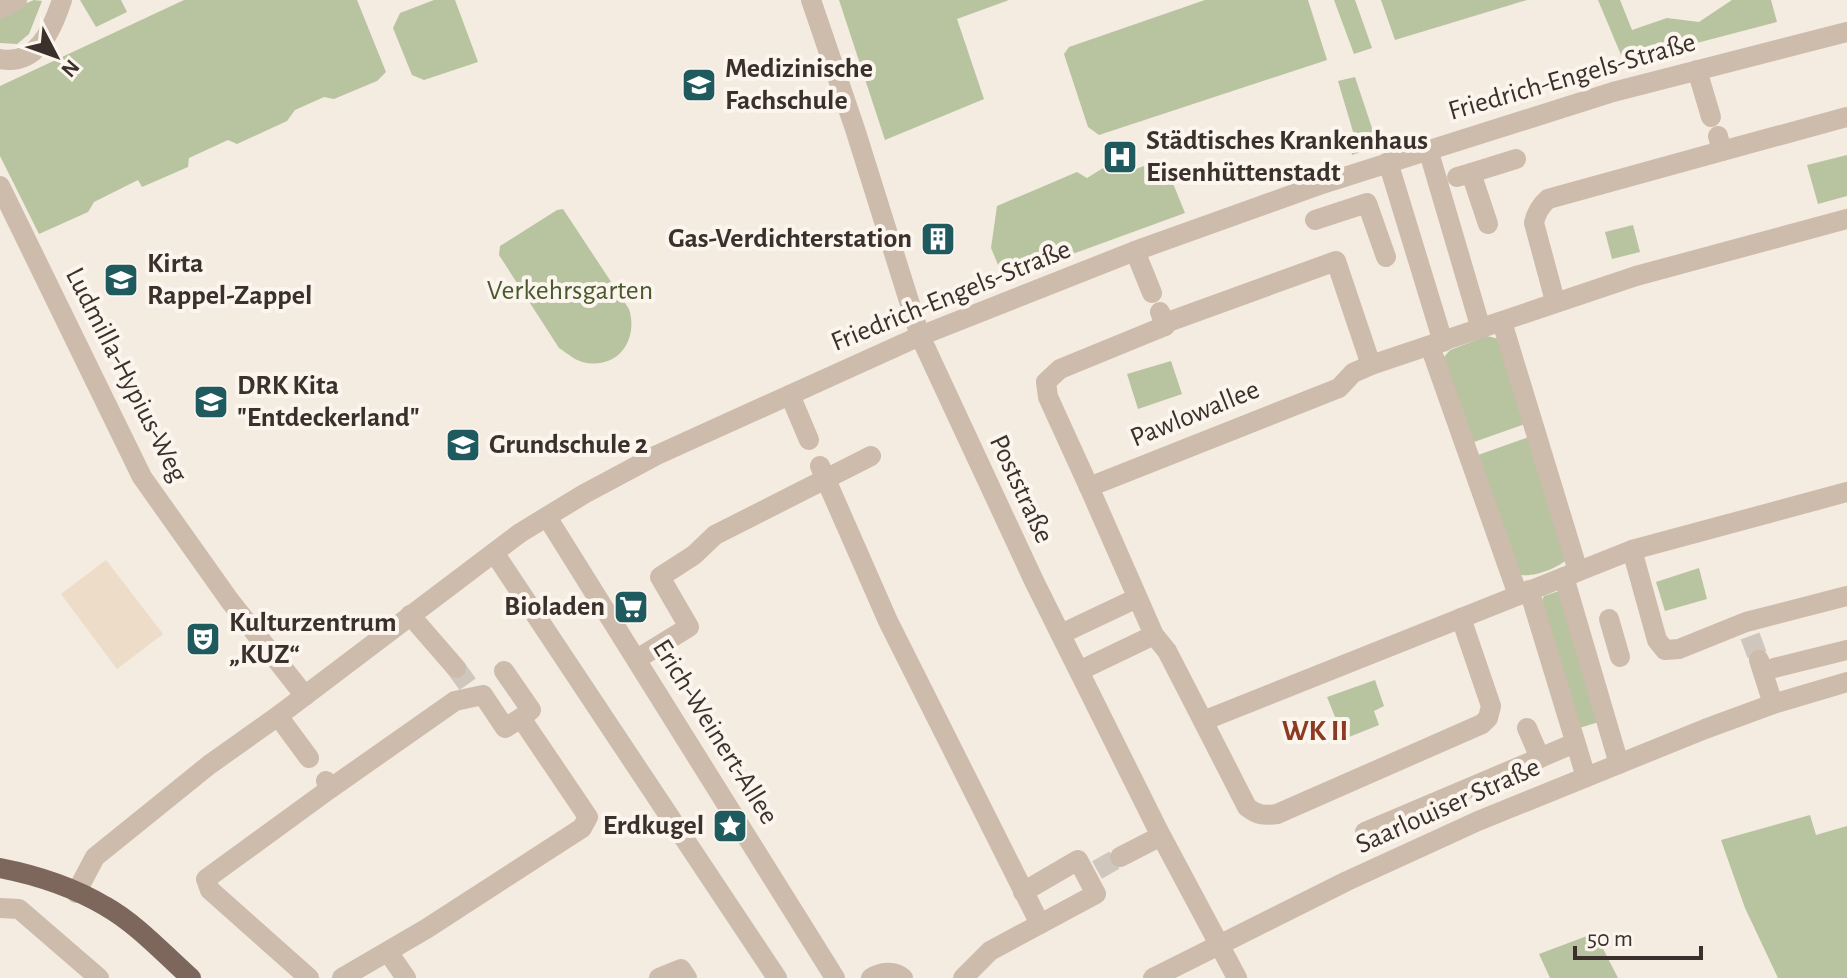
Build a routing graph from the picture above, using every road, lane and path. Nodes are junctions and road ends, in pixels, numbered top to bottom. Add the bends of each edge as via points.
1 (17, 0) edge
2 (62, 0) edge
3 (811, 0) edge
4 (0, 9) edge
5 (1847, 32) edge
6 (5, 64) edge
7 (1697, 70) junction
8 (1847, 117) edge
9 (1717, 135) junction
10 (1428, 149) junction
11 (1516, 159) dead end
12 (1388, 162) junction
13 (0, 186) edge
14 (1847, 219) edge
15 (1315, 220) dead end
16 (1488, 224) dead end
17 (1135, 251) junction
18 (1386, 257) dead end
19 (1152, 293) dead end
20 (1555, 301) junction
21 (1502, 322) junction
22 (1481, 329) junction
23 (920, 336) junction
24 (1436, 344) junction
25 (1371, 365) junction
26 (790, 395) junction
27 (809, 440) dead end
28 (871, 456) dead end
29 (823, 472) junction
30 (1089, 487) junction
31 (1847, 492) edge
32 (547, 517) junction
33 (1632, 550) junction
34 (495, 554) junction
35 (1571, 574) junction
36 (1524, 592) junction
37 (1847, 596) edge
38 (1137, 598) junction
39 (410, 615) junction
40 (1461, 618) junction
41 (1609, 619) dead end
42 (1061, 634) junction
43 (1154, 635) junction
44 (1847, 650) edge
45 (1620, 657) dead end
46 (637, 659) junction
47 (456, 668) tunnel mouth
48 (504, 671) dead end
49 (1079, 671) junction
50 (1847, 682) edge
51 (305, 696) junction
52 (1773, 704) junction
53 (278, 716) junction
54 (521, 718) junction
55 (1203, 721) junction
56 (1527, 728) dead end
57 (1575, 743) junction
58 (309, 758) dead end
59 (1540, 758) junction
60 (1619, 764) junction
61 (1586, 777) junction
62 (1365, 832) dead end
63 (1161, 836) junction
64 (1120, 857) tunnel mouth
65 (0, 868) edge
66 (1023, 892) junction
67 (76, 893) junction
68 (0, 908) edge
69 (1040, 924) junction
70 (1219, 945) junction
71 (388, 952) junction
72 (1234, 973) edge
73 (99, 978) edge
74 (191, 978) edge
75 (309, 978) edge
76 (342, 978) edge
77 (406, 978) edge
78 (659, 978) edge
79 (687, 978) edge
80 (777, 978) edge
81 (835, 978) edge
82 (871, 978) edge
83 (903, 978) edge
84 (963, 978) edge
85 (1153, 978) edge
86 (1213, 978) edge

1 - 4 street
2 - 6 street via 45,39 30,55
3 - 23 street, Poststraße
5 - 7 street, Friedrich-Engels-Straße
7 - 9 street
7 - 10 street, Friedrich-Engels-Straße
8 - 9 street
9 - 20 street via 1543,204 1534,223
10 - 12 street, Friedrich-Engels-Straße
10 - 22 street
11 - 16 street via 1464,175
12 - 17 street, Friedrich-Engels-Straße
12 - 24 street
13 - 51 street, Ludmilla-Hypius-Weg via 142,477
14 - 20 street, Pawlowallee
15 - 18 street via 1367,203
17 - 19 street
17 - 23 street, Friedrich-Engels-Straße
20 - 21 street, Pawlowallee
21 - 22 street, Pawlowallee
21 - 35 street
22 - 24 street, Pawlowallee
23 - 26 street, Friedrich-Engels-Straße
23 - 42 street, Poststraße
24 - 25 street, Pawlowallee
24 - 36 street
25 - 30 street, Pawlowallee via 1353,373 1339,388
25 - 30 street via 1336,261 1168,322 1162,319 1060,369 1046,382
26 - 27 street
26 - 32 street, Friedrich-Engels-Straße via 657,455
28 - 29 street
29 - 46 street via 715,535 660,577 689,627
29 - 66 street via 888,621
30 - 38 street
31 - 33 street
32 - 34 street, Friedrich-Engels-Straße
32 - 46 street, Erich-Weinert-Allee
33 - 35 street
33 - 37 street via 1657,640 1665,650
34 - 39 street, Friedrich-Engels-Straße
34 - 80 street
35 - 36 street
35 - 60 street
36 - 40 street
36 - 57 street
38 - 42 street
38 - 43 street
39 - 47 street
39 - 51 street, Friedrich-Engels-Straße
40 - 55 street
40 - 55 street via 1491,706 1488,718 1277,814 1256,814 1247,807
41 - 45 street
42 - 49 street, Poststraße
43 - 49 street
43 - 55 street
44 - 52 street via 1766,664
46 - 81 street, Erich-Weinert-Allee
48 - 54 street via 531,710
49 - 63 street, Poststraße
50 - 52 street, Saarlouiser Straße
51 - 53 street, Friedrich-Engels-Straße
52 - 60 street, Saarlouiser Straße
53 - 58 street
53 - 67 street, Friedrich-Engels-Straße via 95,857
54 - 71 street via 588,817 582,828
54 - 75 street via 505,728 483,695 455,701 329,784 206,879 210,890
56 - 59 street, Saarlouiser Straße
57 - 59 street, Saarlouiser Straße
57 - 61 street
59 - 62 street, Saarlouiser Straße
60 - 61 street, Saarlouiser Straße
61 - 70 street, Saarlouiser Straße via 1412,850
63 - 64 street
63 - 70 street, Poststraße
65 - 67 main road via 34,874
66 - 69 street
66 - 69 street via 1078,860 1091,873 1096,894
67 - 74 main road via 105,906
68 - 73 street via 19,909
69 - 84 street via 990,951
70 - 72 street, Poststraße
70 - 85 street, Saarlouiser Straße
71 - 76 street
71 - 77 street
72 - 86 street
78 - 79 street via 681,969
82 - 83 street via 898,973

